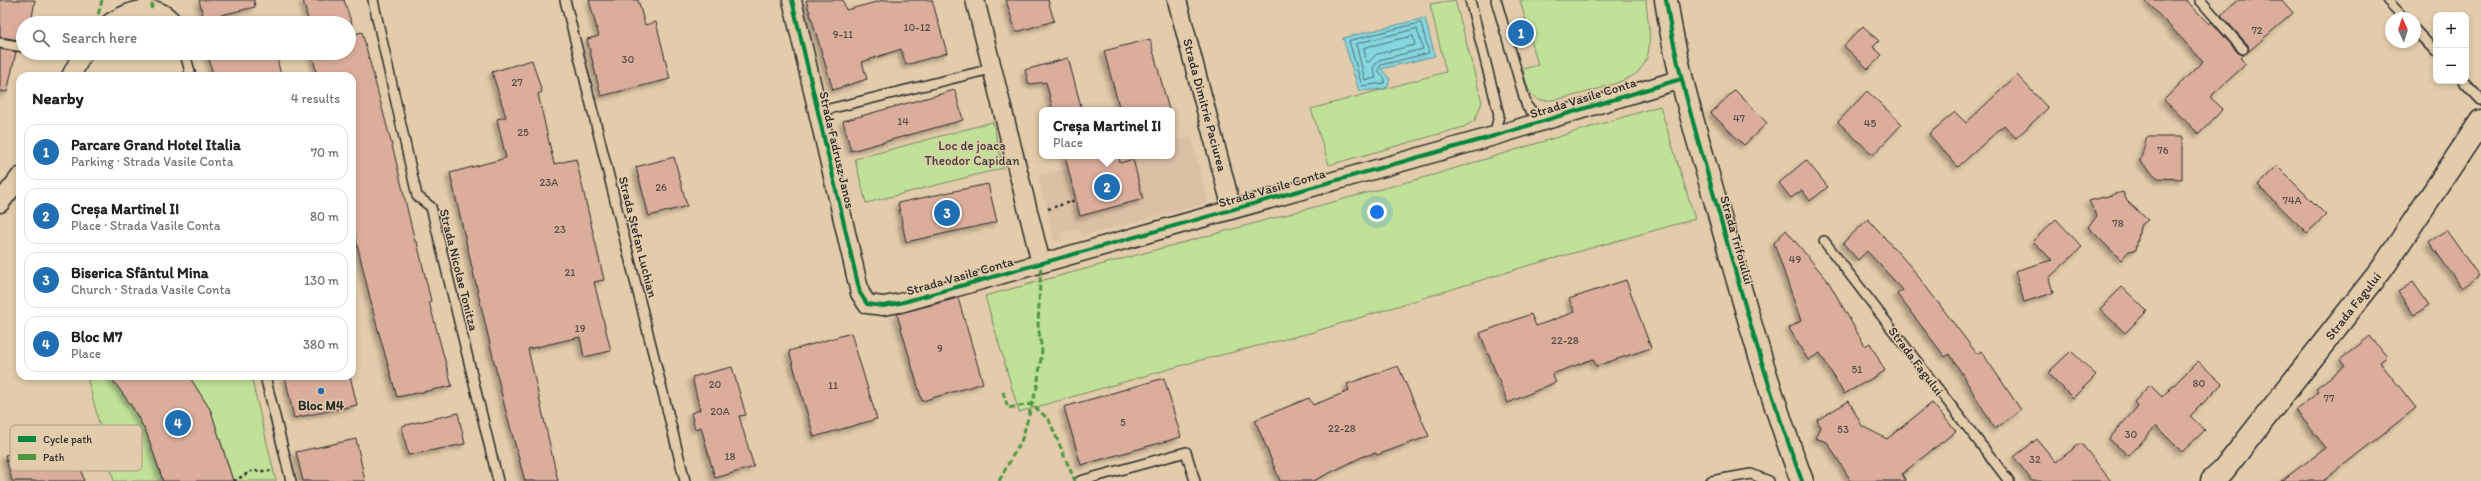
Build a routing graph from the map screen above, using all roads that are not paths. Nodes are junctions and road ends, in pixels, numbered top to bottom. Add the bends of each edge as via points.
1 (373, 0) edge
2 (565, 0) edge
3 (792, 0) edge
4 (975, 0) edge
5 (1177, 0) edge
6 (1470, 0) edge
7 (1496, 0) edge
8 (1666, 0) edge
9 (2200, 0) edge
10 (2387, 0) edge
11 (2398, 12) edge
12 (126, 16) edge
13 (168, 16) edge
14 (2421, 36) edge
15 (0, 43) edge
16 (16, 46) edge
17 (2242, 49) dead end
18 (2433, 49) edge
19 (79, 60) edge
20 (187, 60) edge
21 (992, 70) junction
22 (73, 72) edge
23 (190, 72) edge
24 (1681, 79) junction
25 (2466, 84) edge
26 (2481, 100) edge
27 (817, 112) junction
28 (1544, 120) junction
29 (2481, 121) edge
30 (1494, 136) junction
31 (16, 182) edge
32 (0, 203) edge
33 (1232, 209) junction
34 (1824, 241) dead end
35 (1041, 263) junction
36 (866, 304) joint
37 (266, 380) edge
38 (291, 481) edge
39 (498, 481) edge
40 (685, 481) edge
41 (1080, 481) edge
42 (1195, 481) edge
43 (1711, 481) edge
44 (1769, 481) edge
45 (1802, 481) edge
46 (2009, 481) edge
47 (2212, 481) edge

1 - 39 lane, Strada Nicolae Tonitza via 417,196 431,207
2 - 40 lane, Strada Ștefan Luchian
3 - 27 street, Strada Fadrusz Janos
4 - 21 street
5 - 33 street, Strada Dimitrie Paciurea
6 - 30 lane via 1499,115
7 - 28 lane via 1526,107
8 - 24 street, Strada Trifoiului
9 - 17 lane
10 - 11 lane
12 - 13 street via 139,10 151,9
14 - 18 lane
15 - 16 lane
19 - 22 street
20 - 23 lane
21 - 27 lane
21 - 35 street
24 - 28 street, Strada Vasile Conta
24 - 45 street, Strada Trifoiului via 1763,366
25 - 26 lane
27 - 36 street, Strada Fadrusz Janos via 860,293
28 - 30 street, Strada Vasile Conta
29 - 47 street, Strada Fagului via 2382,268 2223,471
30 - 33 street, Strada Vasile Conta
31 - 32 street
33 - 35 street, Strada Vasile Conta
34 - 46 lane, Strada Fagului
35 - 36 street, Strada Vasile Conta via 900,303 883,306
37 - 38 lane
41 - 42 lane via 1186,452
43 - 44 lane via 1751,474

